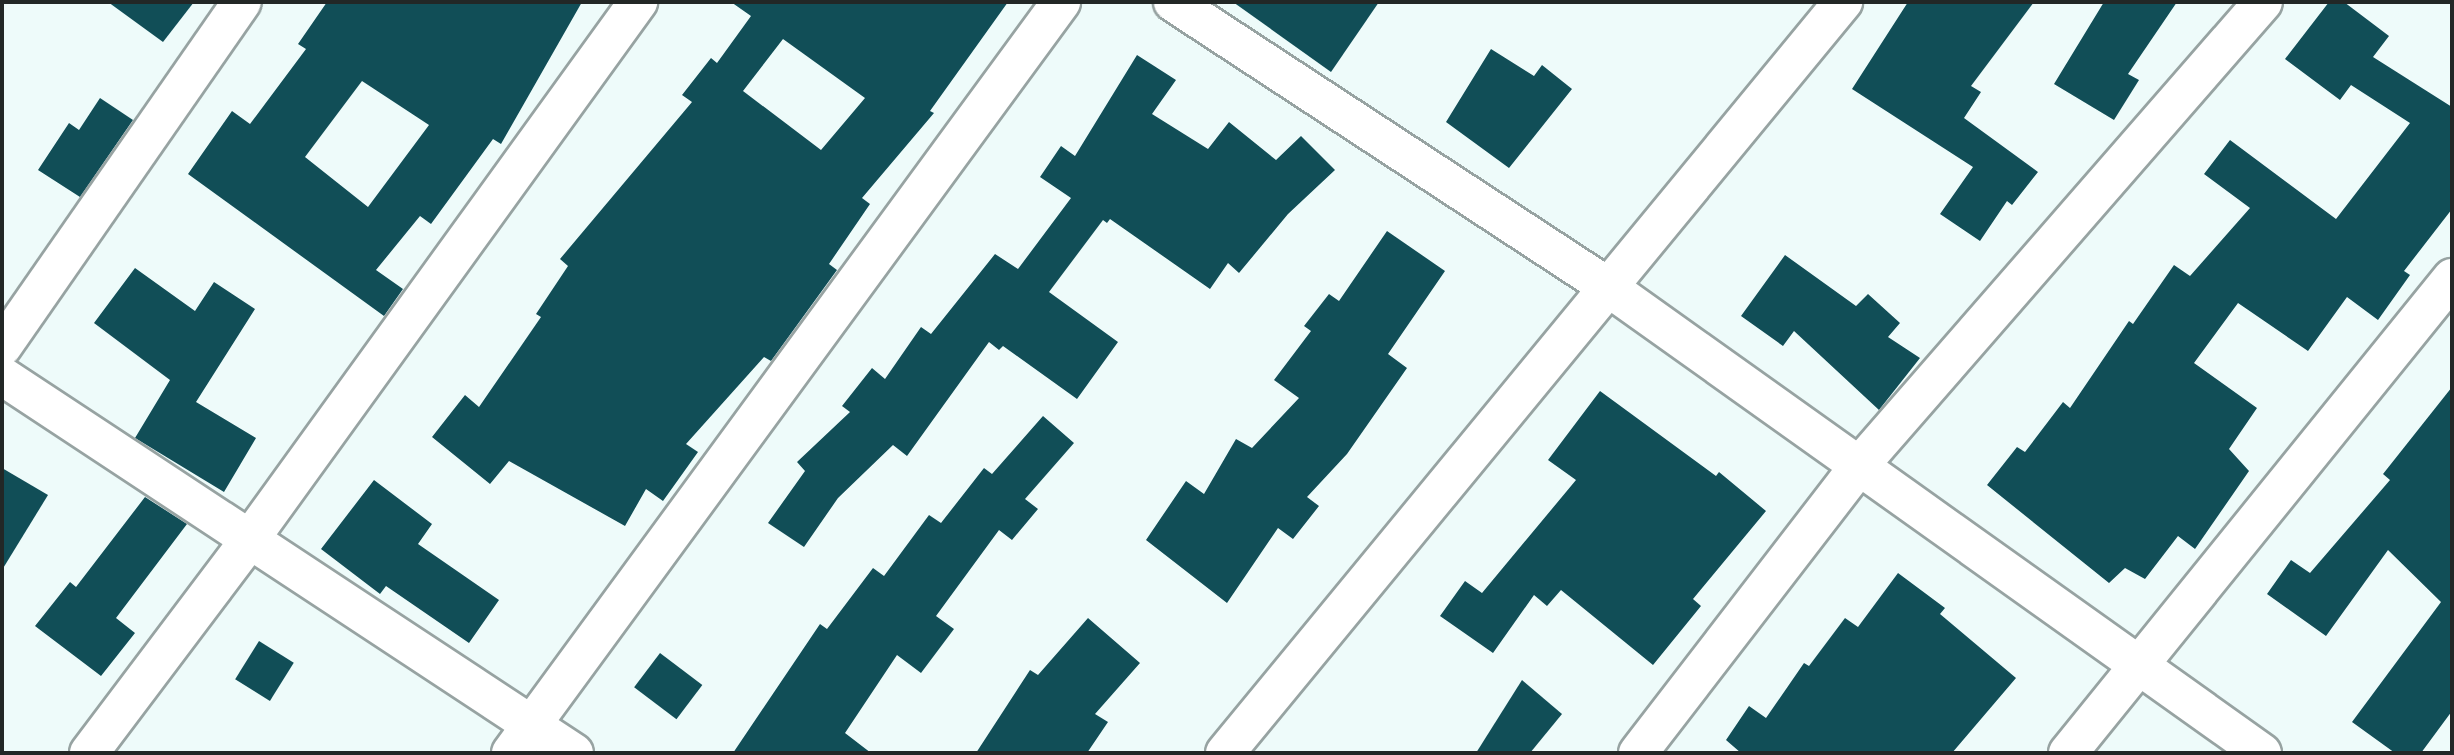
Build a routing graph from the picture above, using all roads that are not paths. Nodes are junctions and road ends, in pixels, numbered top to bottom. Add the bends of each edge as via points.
1 (242, 2) edge
2 (638, 2) edge
3 (1061, 2) edge
4 (1173, 2) edge
5 (1843, 2) edge
6 (2263, 2) edge
7 (2452, 278) edge
8 (1608, 287) junction
9 (2, 347) edge
10 (2, 376) edge
11 (1859, 466) junction
12 (250, 538) junction
13 (2141, 668) junction
14 (535, 724) junction
15 (89, 753) edge
16 (510, 753) edge
17 (574, 753) edge
18 (1225, 753) edge
19 (1638, 753) edge
20 (2068, 753) edge
21 (2262, 753) edge

1 - 9 street
2 - 12 street
3 - 14 street
4 - 8 street
5 - 8 street
6 - 11 street
7 - 13 street
8 - 11 street
8 - 18 street
10 - 12 street
11 - 13 street
11 - 19 street
12 - 14 street
12 - 15 street
13 - 20 street
13 - 21 street
14 - 16 street
14 - 17 street

